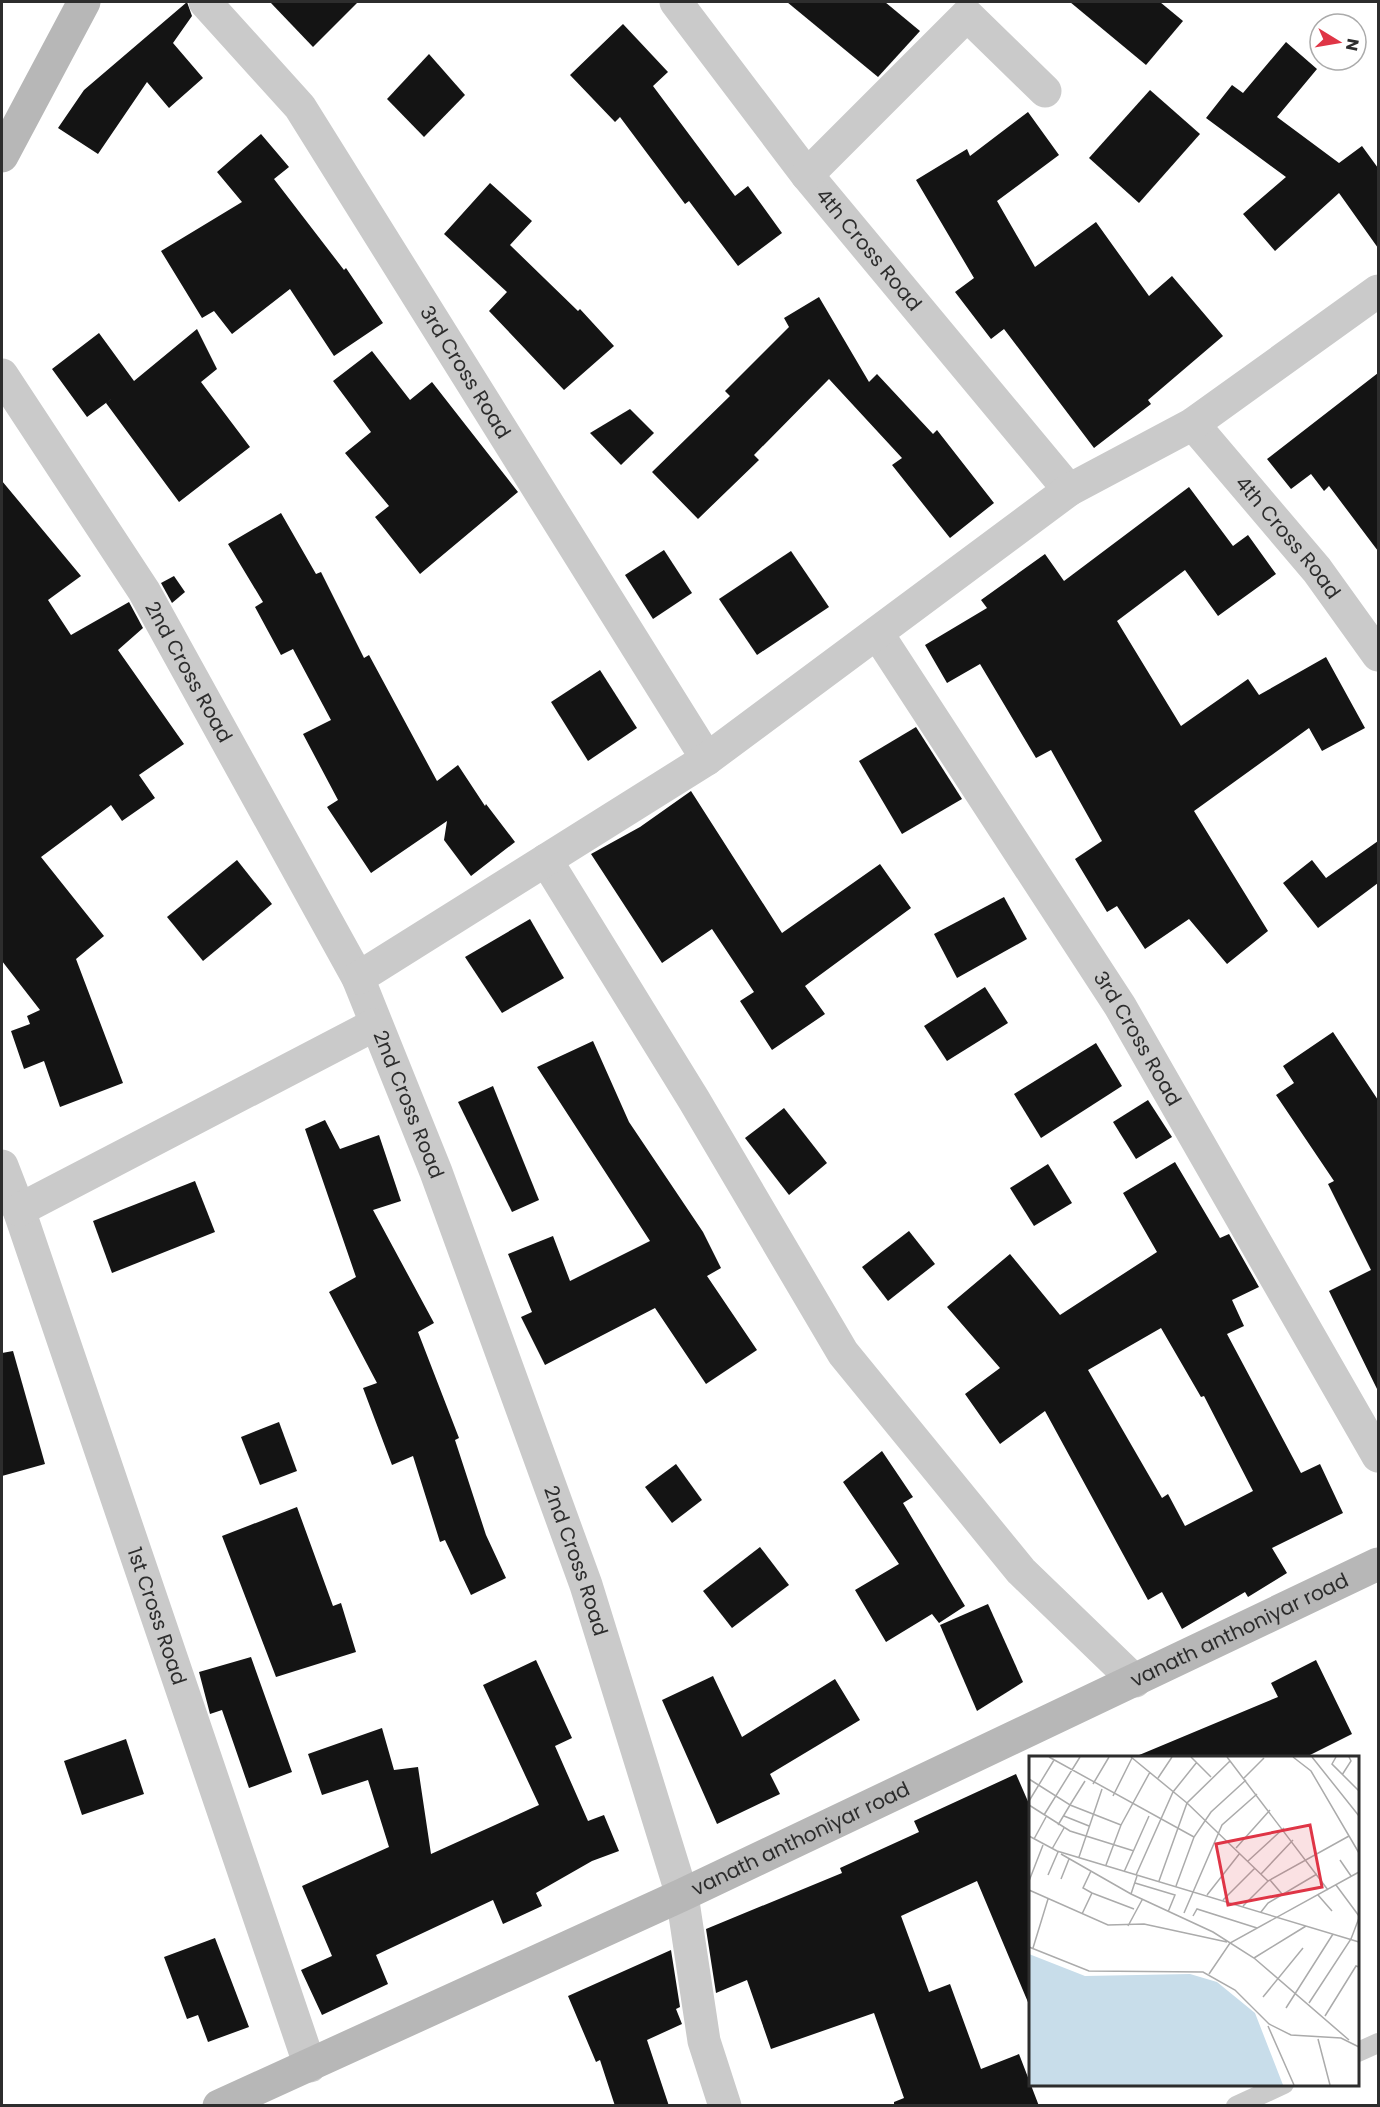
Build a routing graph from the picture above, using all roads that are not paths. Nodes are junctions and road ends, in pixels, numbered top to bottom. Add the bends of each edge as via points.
1 (84, 2) edge
2 (205, 2) edge
3 (676, 2) edge
4 (1045, 91) dead end
5 (2, 156) edge
6 (807, 175) junction
7 (1378, 291) edge
8 (2, 375) edge
9 (1193, 424) junction
10 (1069, 490) junction
11 (877, 633) junction
12 (1378, 655) edge
13 (707, 759) junction
14 (546, 860) junction
15 (357, 978) junction
16 (374, 1025) junction
17 (2, 1166) edge
18 (19, 1210) junction
19 (1378, 1456) edge
20 (1378, 1564) edge
21 (1135, 1681) junction
22 (682, 1895) junction
23 (1378, 2043) edge
24 (1359, 2052) edge
25 (310, 2066) junction
26 (1282, 2086) edge
27 (219, 2106) edge
28 (725, 2106) edge
29 (1236, 2106) edge

1 - 5 street
2 - 13 street, 3rd Cross Road via 300,106
3 - 6 street, 4th Cross Road
4 - 6 street via 967,15
6 - 10 street, 4th Cross Road
7 - 9 street
8 - 15 street, 2nd Cross Road via 144,591
9 - 10 street
9 - 12 street, 4th Cross Road via 1317,570
10 - 11 street
11 - 13 street
11 - 19 street, 3rd Cross Road via 1120,1005
13 - 14 street
14 - 15 street
14 - 21 street via 843,1353 1021,1571
15 - 16 street, 2nd Cross Road
16 - 18 street
16 - 22 street, 2nd Cross Road via 436,1172 586,1585
17 - 18 street, 1st Cross Road
18 - 25 street, 1st Cross Road
20 - 21 street, vanath anthoniyar road
21 - 22 street, vanath anthoniyar road
22 - 25 street, vanath anthoniyar road via 396,2023
22 - 28 street, 2nd Cross Road via 704,2041
23 - 24 lane
25 - 27 street, vanath anthoniyar road
26 - 29 lane

